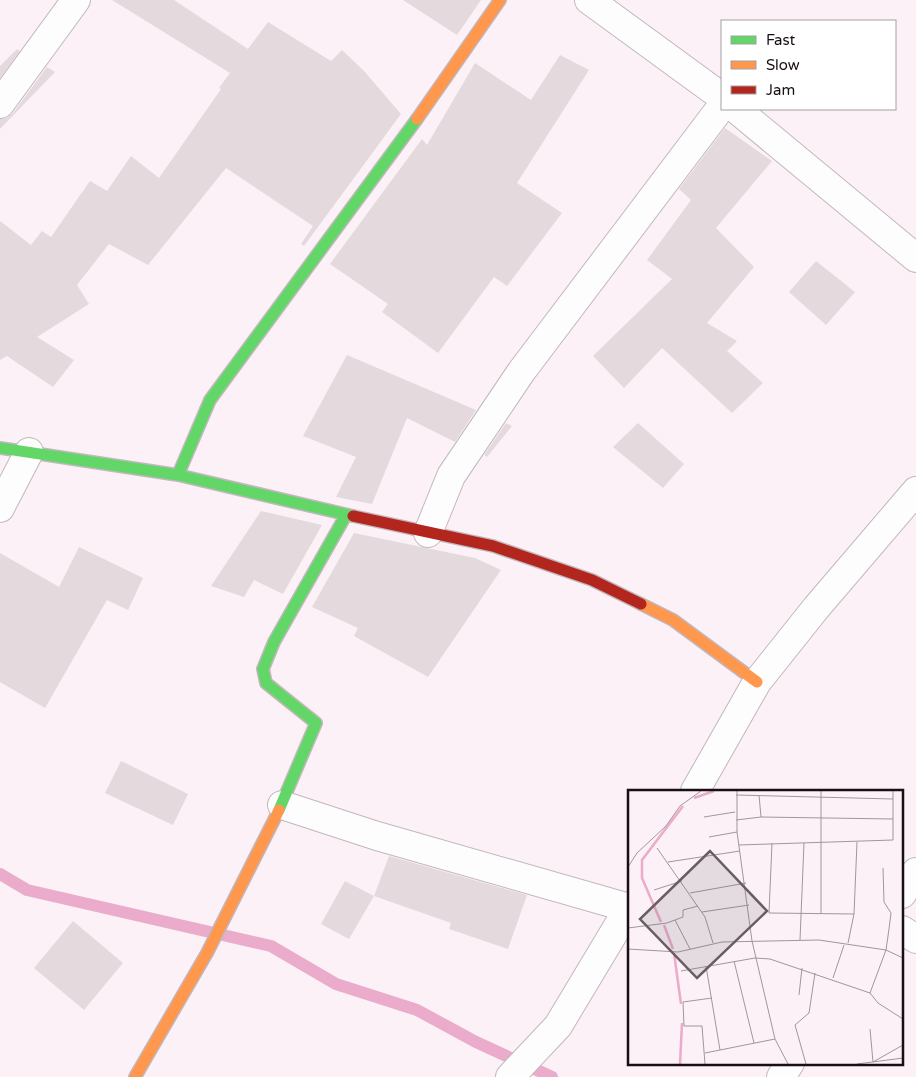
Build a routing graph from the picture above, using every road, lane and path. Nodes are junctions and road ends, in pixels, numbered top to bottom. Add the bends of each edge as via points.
1 (76, 0) edge
2 (500, 0) edge
3 (588, 0) edge
4 (721, 97) edge
5 (0, 104) edge
6 (721, 107) edge
7 (737, 110) edge
8 (916, 258) edge
9 (0, 448) edge
10 (29, 452) junction
11 (178, 475) junction
12 (916, 491) edge
13 (0, 508) edge
14 (346, 516) junction
15 (428, 533) junction
16 (757, 682) junction
17 (696, 790) edge
18 (282, 805) junction
19 (916, 872) edge
20 (904, 891) edge
21 (628, 907) edge
22 (628, 909) edge
23 (904, 931) edge
24 (916, 939) edge
25 (789, 1064) edge
26 (135, 1077) edge
27 (510, 1077) edge
28 (781, 1077) edge

1 - 5 street
2 - 11 street via 426,107 210,400
3 - 4 street
6 - 15 street via 521,372 451,476
7 - 8 street
9 - 10 street
10 - 11 street
10 - 13 street
11 - 14 street
12 - 16 street
14 - 15 street
14 - 18 street via 274,642 263,670 266,683 316,723
15 - 16 street via 493,546 592,580 673,620
16 - 17 street
18 - 21 street via 377,836
18 - 26 street via 207,953
19 - 20 street
22 - 27 street via 558,1026
23 - 24 street
25 - 28 street

